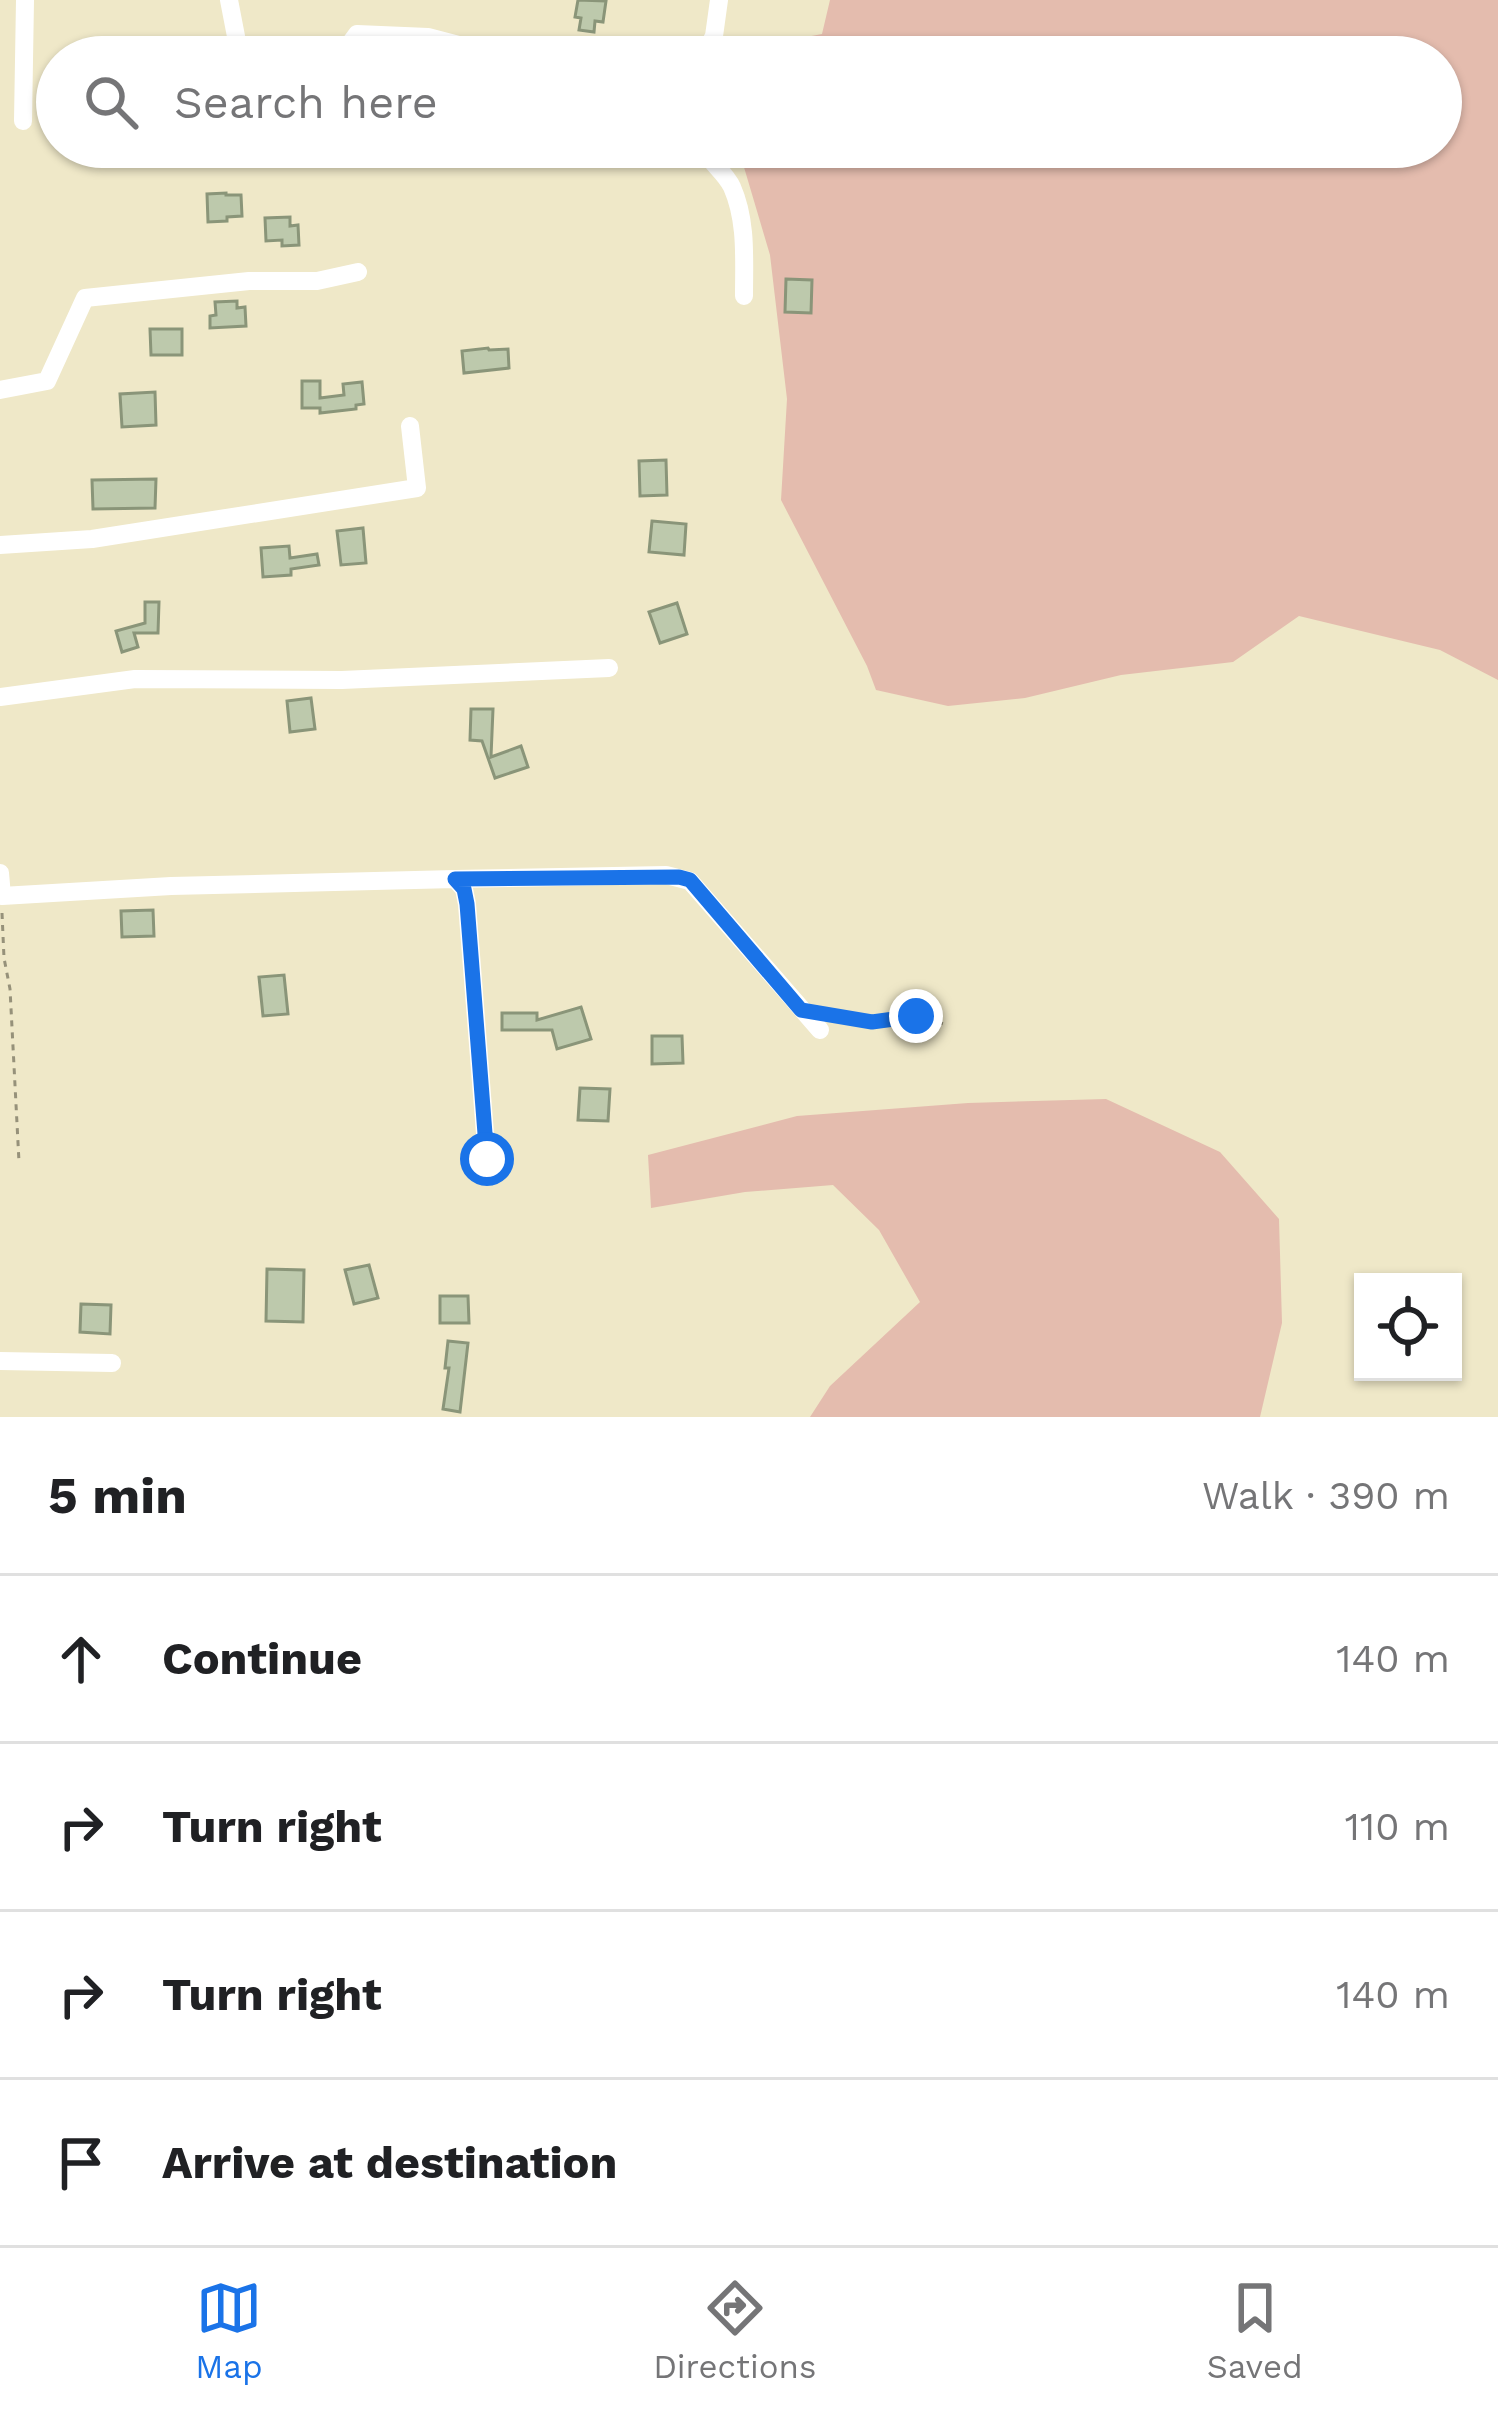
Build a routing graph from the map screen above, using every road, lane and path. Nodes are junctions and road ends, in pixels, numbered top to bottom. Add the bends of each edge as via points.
1 (25, 0) edge
2 (229, 0) edge
3 (719, 0) edge
4 (236, 36) edge
5 (356, 36) edge
6 (404, 36) edge
7 (714, 36) edge
8 (23, 121) dead end
9 (716, 168) edge
10 (358, 272) dead end
11 (744, 296) dead end
12 (0, 390) edge
13 (410, 426) dead end
14 (0, 545) edge
15 (609, 668) dead end
16 (0, 697) edge
17 (0, 873) edge
18 (455, 879) junction
19 (2, 910) edge
20 (801, 1010) junction
21 (947, 1025) dead end
22 (820, 1030) dead end
23 (487, 1159) dead end
24 (19, 1162) dead end
25 (0, 1361) edge
26 (112, 1363) dead end

1 - 8 street
2 - 4 street
3 - 7 street
5 - 6 street
9 - 11 street via 742,217
10 - 12 street via 85,298 47,381
13 - 14 street via 418,488 92,539
15 - 16 street via 135,680
17 - 18 street via 2,896
18 - 20 street via 690,880
18 - 23 street via 467,904
19 - 24 path
20 - 21 path
20 - 22 street
25 - 26 street

